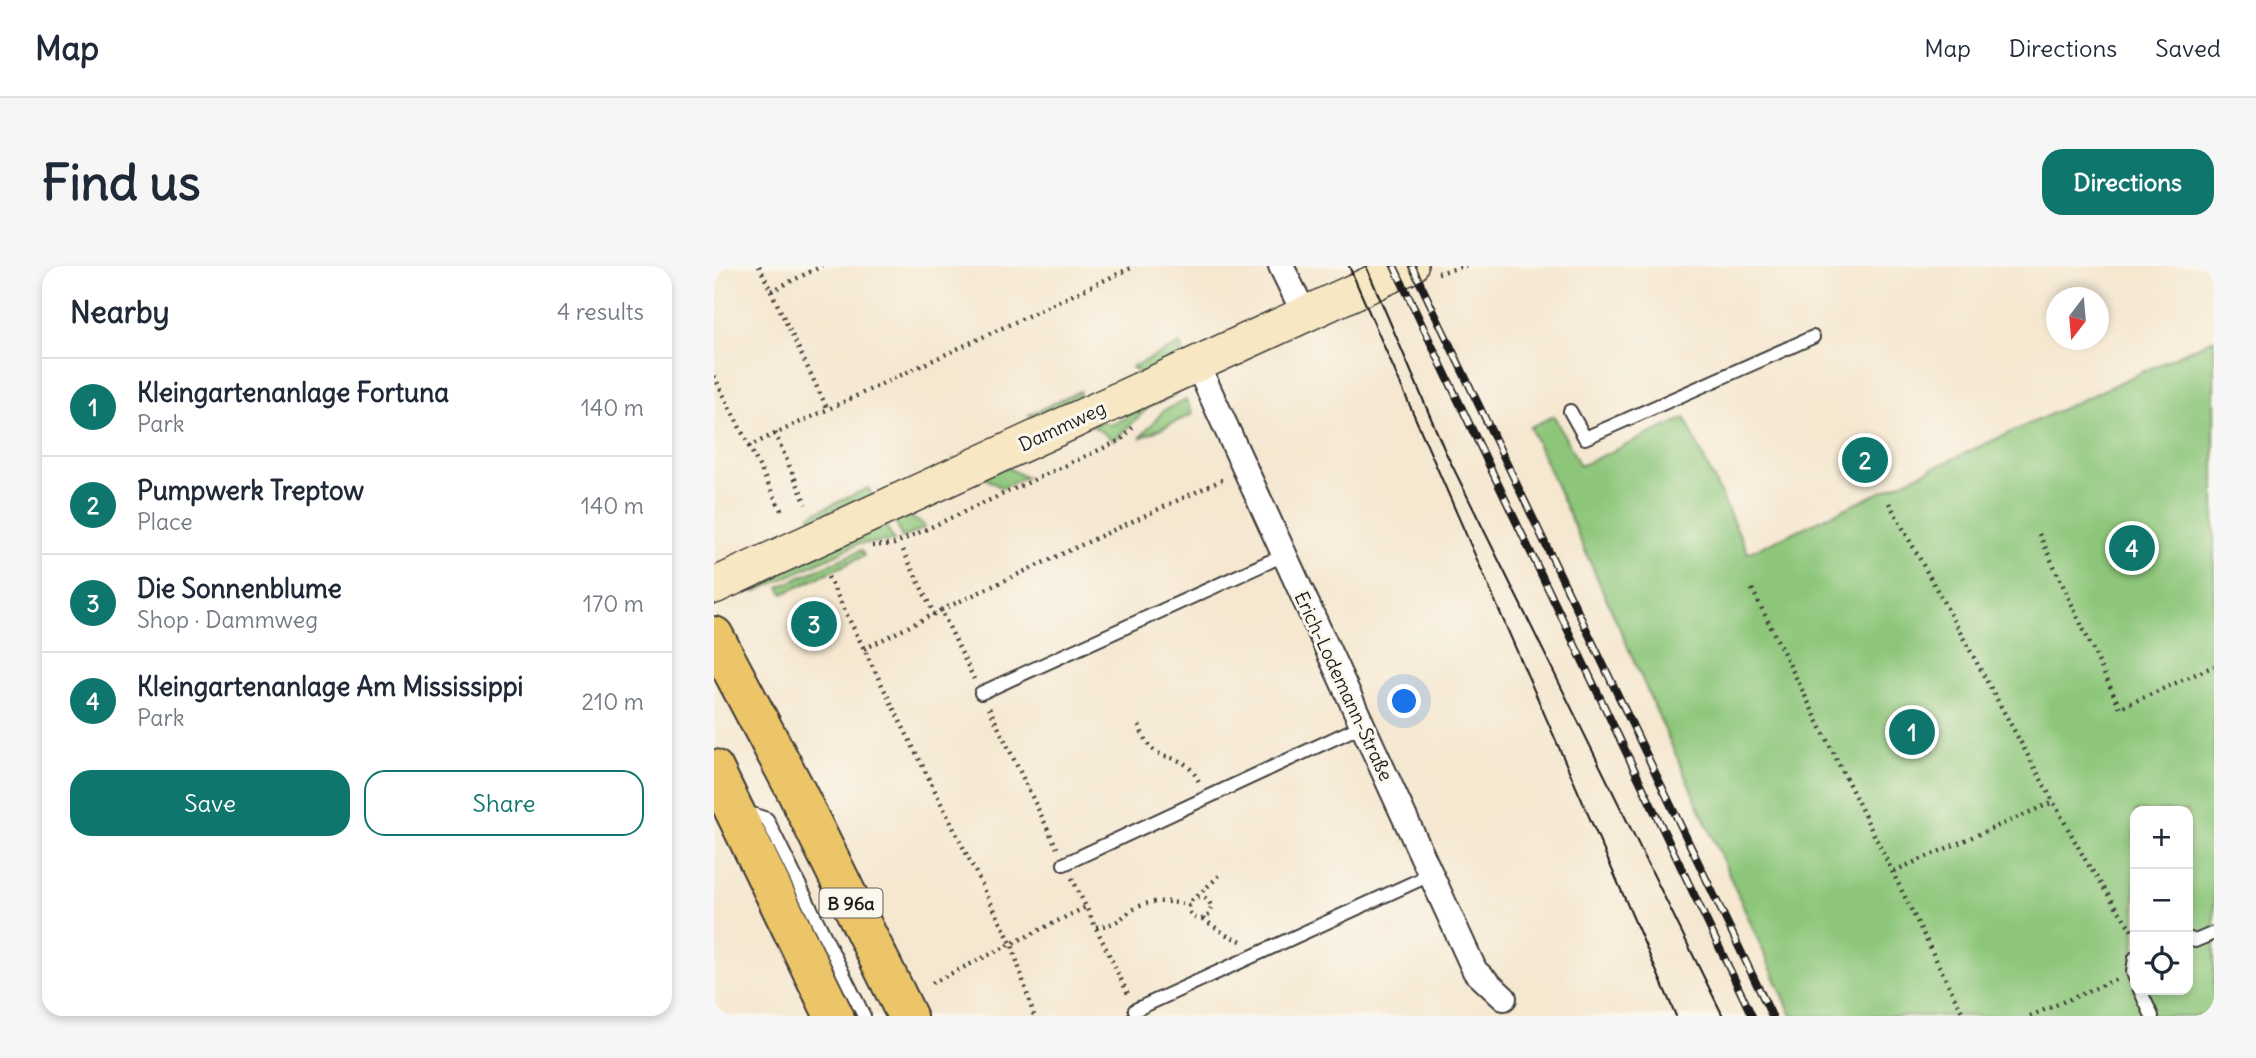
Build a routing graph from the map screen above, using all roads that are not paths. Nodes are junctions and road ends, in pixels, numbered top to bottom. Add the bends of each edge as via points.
1 (1282, 266) edge
2 (1410, 266) edge
3 (1305, 315) junction
4 (1813, 337) dead end
5 (1197, 364) junction
6 (1570, 411) dead end
7 (1284, 555) junction
8 (714, 586) edge
9 (714, 636) edge
10 (981, 693) dead end
11 (1361, 726) junction
12 (714, 769) edge
13 (733, 807) junction
14 (1064, 863) road end
15 (1432, 874) junction
16 (2214, 933) edge
17 (2193, 940) edge
18 (2142, 995) edge
19 (1504, 998) dead end
20 (1135, 1010) road end
21 (834, 1016) edge
22 (864, 1016) edge
23 (907, 1016) edge
24 (2152, 1016) edge

1 - 3 street
2 - 3 street, Dammweg
3 - 5 street, Dammweg
4 - 6 lane via 1585,438
5 - 7 street, Erich-Lodemann-Straße
5 - 8 street, Dammweg
7 - 10 lane
7 - 11 street, Erich-Lodemann-Straße
9 - 23 main road, B 96a
11 - 14 lane
11 - 15 street, Erich-Lodemann-Straße
12 - 13 main road
13 - 21 main road
13 - 22 lane via 766,819
15 - 19 street, Erich-Lodemann-Straße via 1475,971
15 - 20 lane
16 - 17 lane
18 - 24 lane

